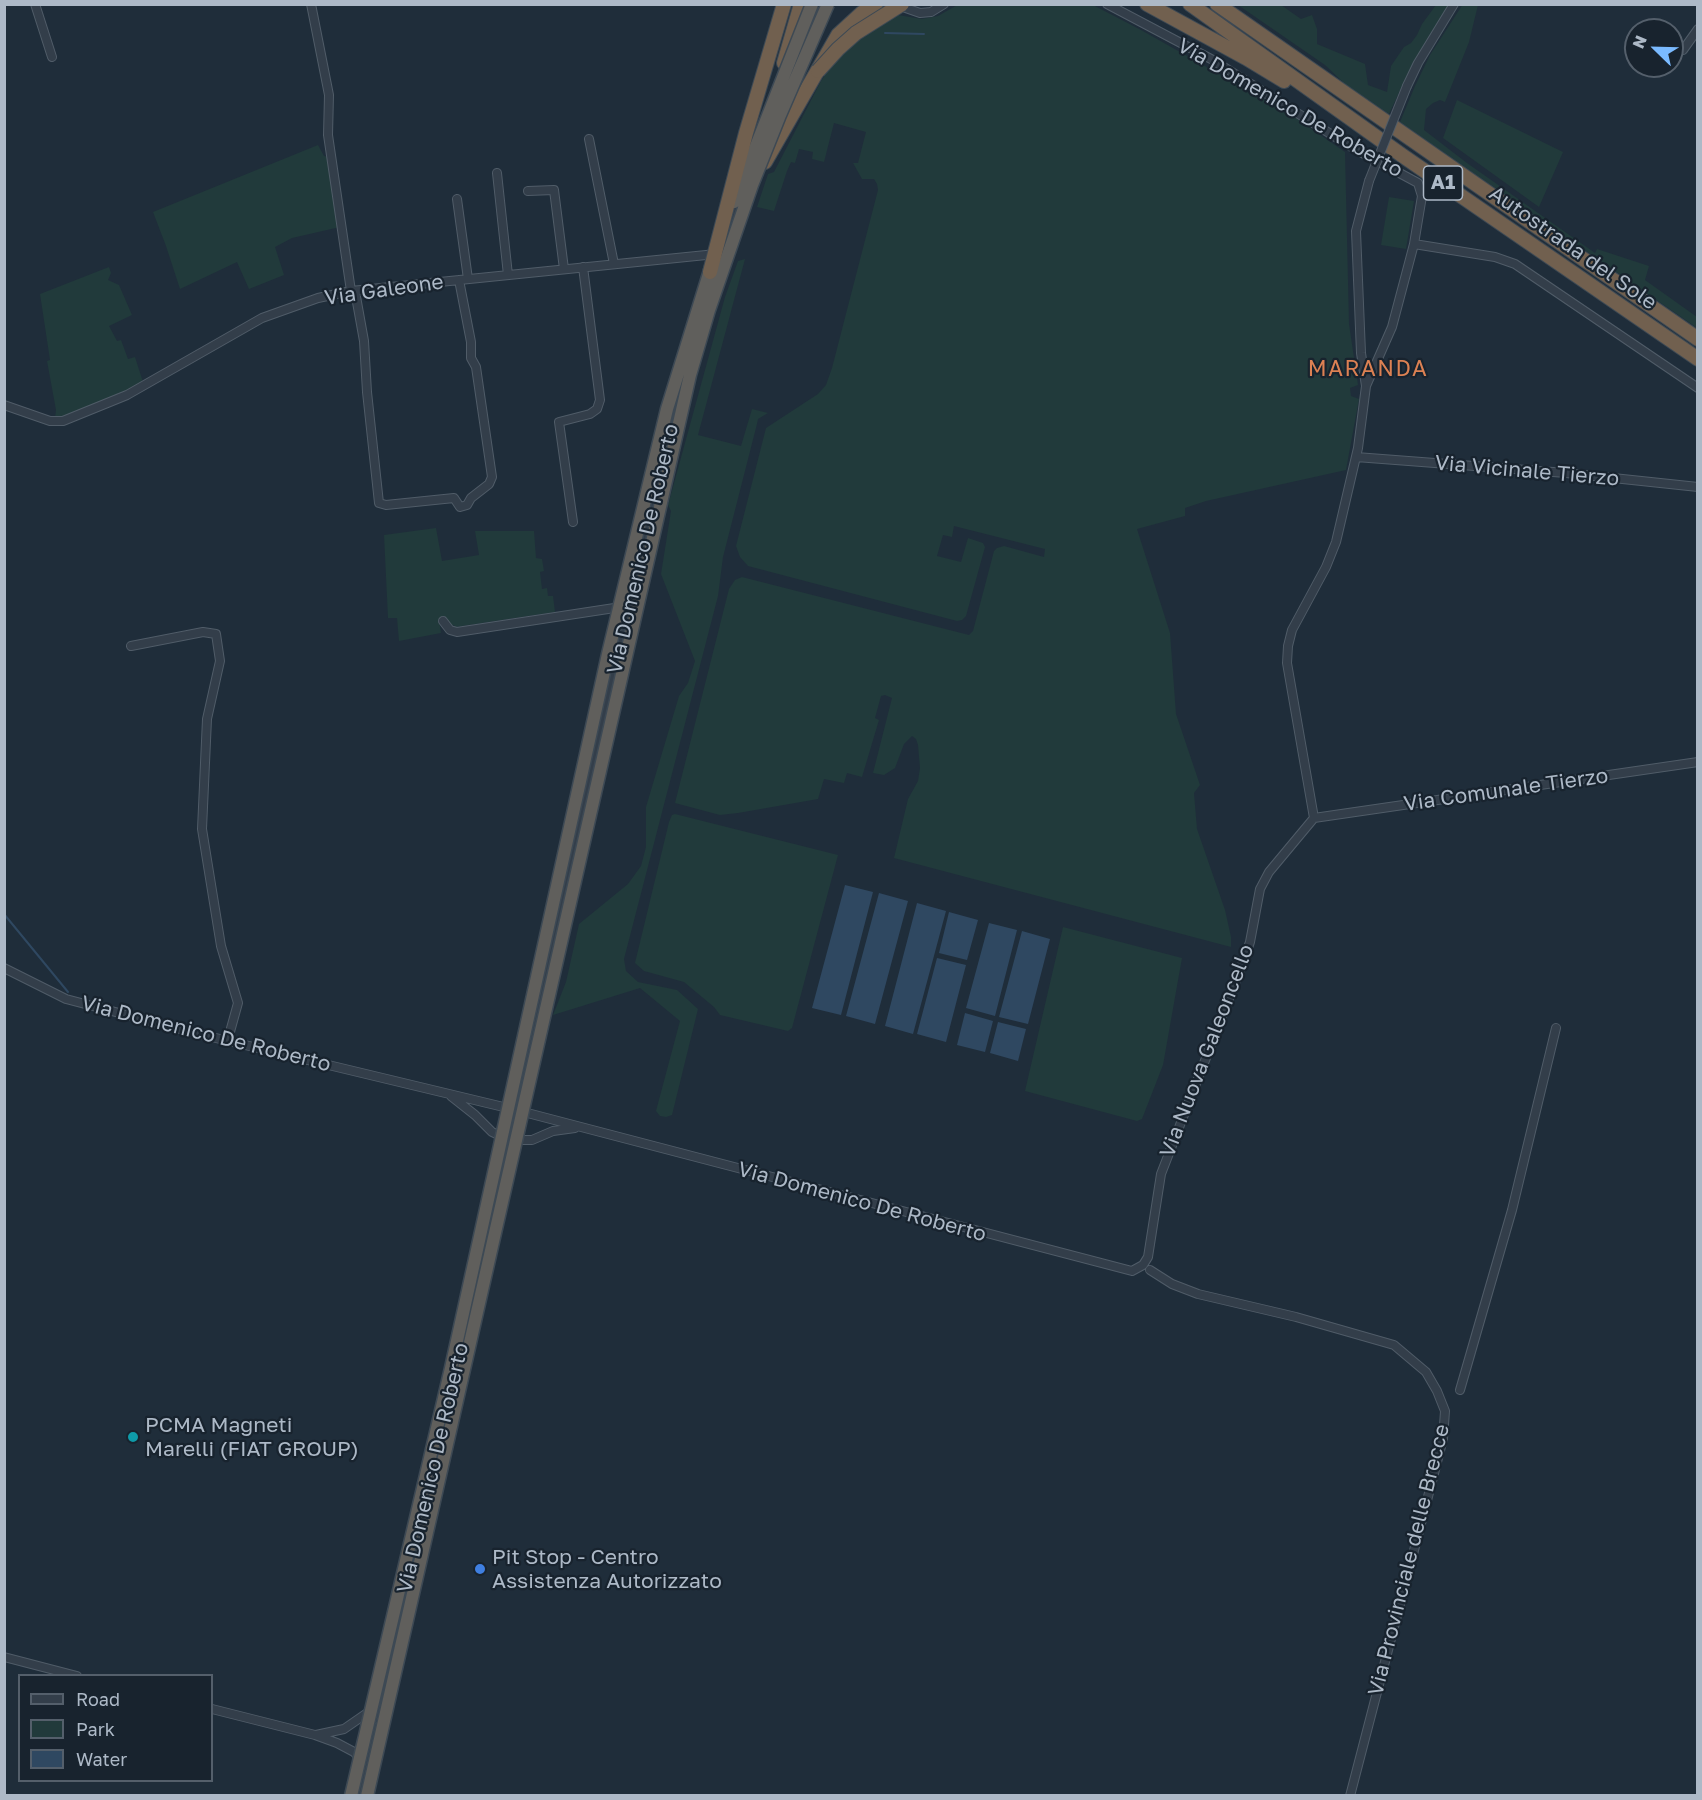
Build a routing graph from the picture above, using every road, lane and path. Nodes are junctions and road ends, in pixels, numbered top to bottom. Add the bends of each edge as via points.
1 (35, 4) edge
2 (311, 4) edge
3 (784, 4) edge
4 (801, 4) edge
5 (812, 4) edge
6 (822, 4) edge
7 (828, 4) edge
8 (876, 4) edge
9 (896, 4) edge
10 (902, 4) edge
11 (944, 4) edge
12 (1107, 4) edge
13 (1147, 4) edge
14 (1190, 4) edge
15 (1217, 4) edge
16 (1227, 4) edge
17 (1454, 4) edge
18 (1698, 29) edge
19 (1684, 49) edge
20 (1283, 50) junction
21 (52, 57) dead end
22 (818, 71) junction
23 (778, 86) junction
24 (589, 140) dead end
25 (1403, 156) junction
26 (497, 173) dead end
27 (752, 184) junction
28 (528, 191) dead end
29 (457, 199) dead end
30 (1414, 244) junction
31 (722, 253) junction
32 (614, 264) junction
33 (583, 267) junction
34 (564, 269) junction
35 (710, 272) junction
36 (508, 275) junction
37 (463, 279) junction
38 (353, 291) junction
39 (1698, 339) edge
40 (1698, 359) edge
41 (1366, 386) junction
42 (1698, 388) edge
43 (4, 405) edge
44 (1356, 457) junction
45 (1698, 487) edge
46 (573, 522) dead end
47 (629, 606) junction
48 (443, 621) dead end
49 (131, 646) dead end
50 (1698, 762) edge
51 (1314, 818) junction
52 (4, 968) edge
53 (1557, 1028) dead end
54 (228, 1039) junction
55 (447, 1093) junction
56 (516, 1110) junction
57 (580, 1128) junction
58 (509, 1140) junction
59 (1147, 1268) junction
60 (1460, 1390) dead end
61 (4, 1657) edge
62 (69, 1674) edge
63 (379, 1704) junction
64 (213, 1709) edge
65 (315, 1735) junction
66 (365, 1764) junction
67 (351, 1796) edge
68 (358, 1796) edge
69 (367, 1796) edge
70 (1350, 1796) edge

1 - 21 street
2 - 38 street via 329,95 328,135
3 - 35 highway, bridge
4 - 23 highway, bridge
5 - 23 highway, bridge
6 - 31 street, Via Domenico De Roberto via 776,107
7 - 27 highway, bridge
8 - 22 highway, bridge via 838,35
9 - 11 street via 920,13
10 - 22 highway, bridge via 855,33
12 - 30 street, Via Domenico De Roberto via 1211,59 1414,181 1422,196
13 - 25 highway via 1246,58
14 - 25 highway, Autostrada del Sole / A1
15 - 20 highway, Autostrada del Sole / A1
16 - 20 highway
17 - 41 street, bridge via 1407,86 1369,181 1356,231
18 - 19 street
20 - 39 highway, Autostrada del Sole / A1
22 - 27 highway, bridge
23 - 35 highway, bridge
24 - 32 street
25 - 40 highway, Autostrada del Sole / A1
26 - 36 street
27 - 69 highway, bridge via 690,375
28 - 34 street via 554,190
29 - 37 street
30 - 41 street via 1392,327
30 - 42 street via 1515,264
31 - 32 street, Via Galeone
31 - 47 street, Via Domenico De Roberto via 675,411
32 - 33 street, Via Galeone
33 - 34 street, Via Galeone
33 - 46 street via 600,400 590,414 559,422
34 - 36 street, Via Galeone
35 - 67 highway, bridge via 667,409 608,654 451,1368
36 - 37 street, Via Galeone
37 - 38 street, Via Galeone
37 - 38 street via 471,358 476,367 492,477 467,505 460,507 454,498 386,505 378,501 364,341
38 - 43 street, Via Galeone via 318,298 262,318 127,395 63,421 50,421
41 - 44 street
44 - 45 street, Via Vicinale Tierzo
44 - 51 street via 1336,542 1292,630 1288,646 1287,663
47 - 48 street via 457,632
47 - 56 street, Via Domenico De Roberto
49 - 54 street via 203,632 216,634 220,661 207,719 202,830 221,946 238,1003
50 - 51 street, Via Comunale Tierzo
51 - 59 street, Via Nuova Galeoncello via 1269,872 1260,889 1250,942 1161,1174
52 - 54 street, Via Domenico De Roberto via 66,999
53 - 60 street via 1512,1210
54 - 55 street, Via Domenico De Roberto
55 - 56 street, Via Domenico De Roberto
55 - 58 street, Via Domenico De Roberto via 492,1132
56 - 57 street, Via Domenico De Roberto
56 - 58 street, Via Domenico De Roberto
57 - 58 street, Via Domenico De Roberto via 552,1131 532,1140
57 - 59 street, Via Domenico De Roberto via 1126,1271
58 - 63 street, Via Domenico De Roberto
59 - 70 street, Via Provinciale delle Brecce via 1198,1294 1394,1345 1426,1372 1445,1411 1443,1439
61 - 62 street
63 - 65 street via 344,1729
63 - 66 street, Via Domenico De Roberto
64 - 65 street
65 - 66 street via 354,1752
66 - 68 street, Via Domenico De Roberto

